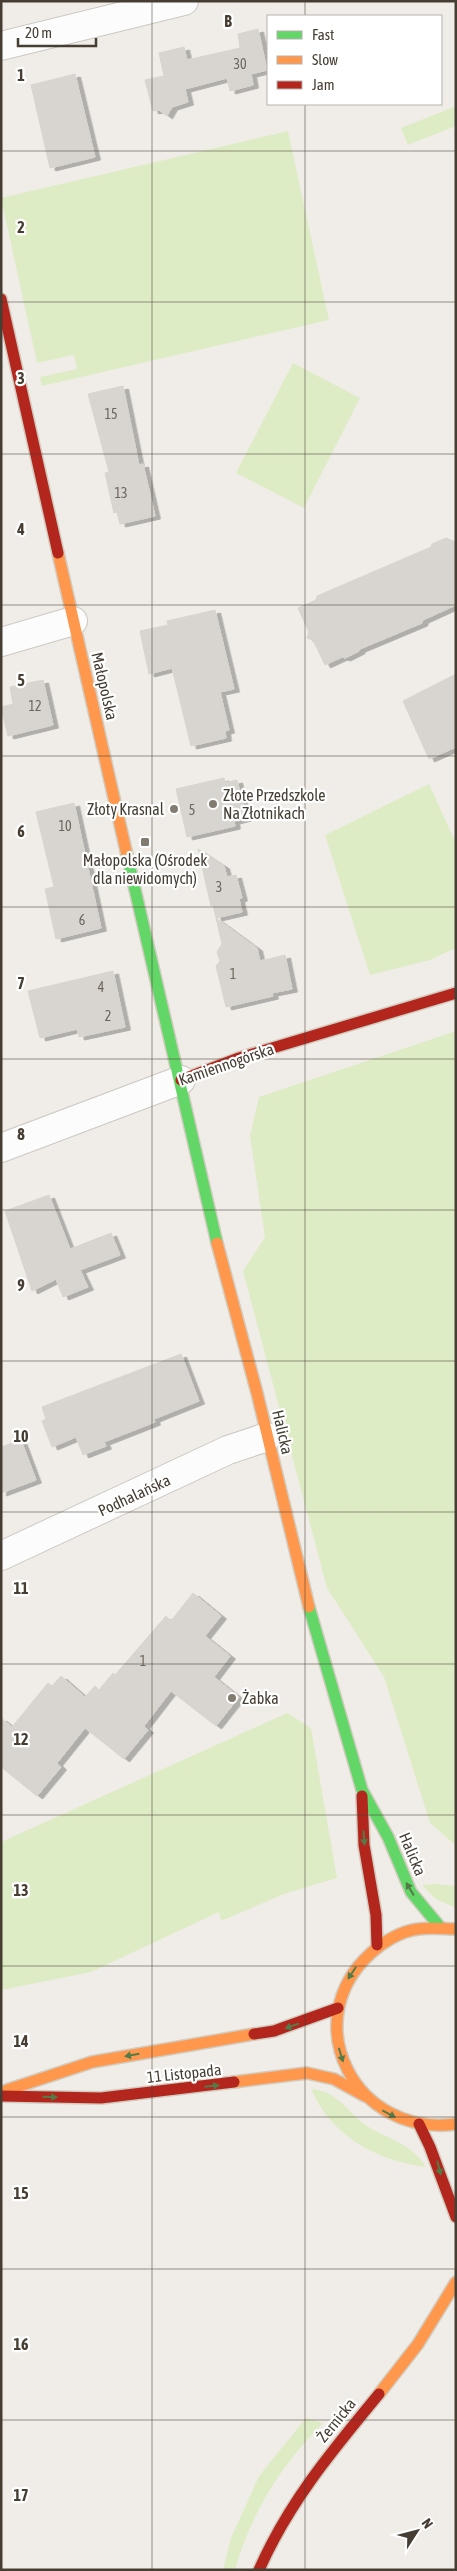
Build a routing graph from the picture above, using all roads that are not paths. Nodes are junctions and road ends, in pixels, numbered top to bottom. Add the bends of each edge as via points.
1 (184, 1) edge
2 (1, 46) edge
3 (1, 299) edge
4 (72, 621) junction
5 (1, 642) edge
6 (456, 993) edge
7 (181, 1080) junction
8 (1, 1148) edge
9 (267, 1437) junction
10 (1, 1556) edge
11 (362, 1790) junction
12 (440, 1926) junction
13 (456, 1929) edge
14 (378, 1945) junction
15 (338, 2008) junction
16 (1, 2092) edge
17 (1, 2096) edge
18 (364, 2096) junction
19 (419, 2124) junction
20 (456, 2124) edge
21 (456, 2217) edge
22 (456, 2282) edge
23 (260, 2570) edge

1 - 2 street
3 - 4 street, Małopolska
4 - 5 street
4 - 7 street, Małopolska
6 - 7 street, Kamiennogórska via 239,1058
7 - 8 street, Kamiennogórska
7 - 9 street, Halicka via 218,1245
9 - 10 street, Podhalańska via 228,1450
9 - 11 street, Halicka via 306,1598
12 -> 11 street, Halicka via 411,1892 388,1837
11 -> 14 street, Halicka via 364,1845
12 - 13 street
12 - 14 street via 397,1934
14 -> 15 street via 359,1962 345,1984
15 -> 16 street, 11 Listopada via 274,2031 92,2062
15 -> 18 street via 336,2027 341,2055 352,2081
17 -> 18 street, 11 Listopada via 101,2098 307,2073 334,2079
18 -> 19 street via 392,2116
19 - 20 street
19 -> 21 street via 437,2161
22 - 23 street, Żernicka via 416,2347 306,2485 283,2519

